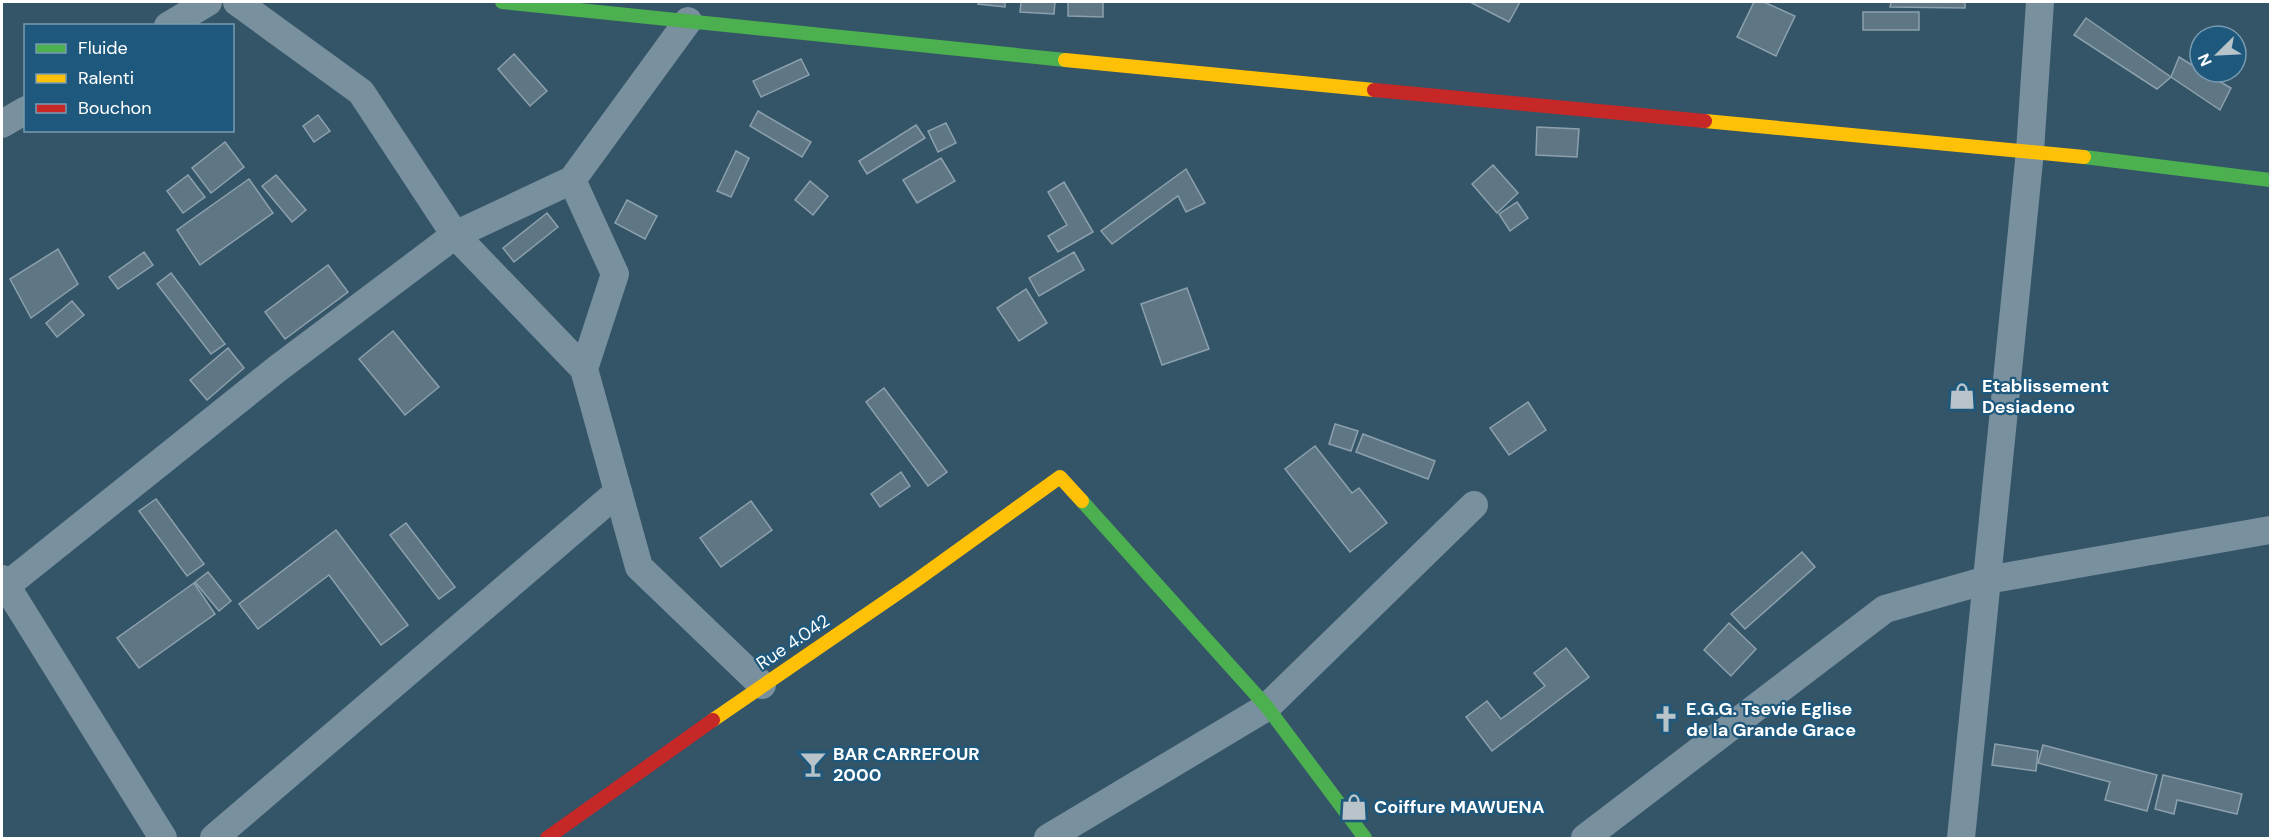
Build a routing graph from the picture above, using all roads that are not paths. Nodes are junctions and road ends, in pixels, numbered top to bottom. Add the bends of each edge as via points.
1 (208, 2) edge
2 (237, 2) edge
3 (502, 2) edge
4 (2040, 2) edge
5 (688, 21) junction
6 (171, 24) edge
7 (24, 111) edge
8 (2, 124) edge
9 (2030, 151) junction
10 (572, 180) junction
11 (2271, 180) edge
12 (455, 235) junction
13 (584, 369) junction
14 (618, 492) junction
15 (1474, 505) dead end
16 (2271, 530) edge
17 (1987, 580) junction
18 (3, 584) edge
19 (762, 685) junction
20 (1267, 707) junction
21 (163, 838) edge
22 (214, 838) edge
23 (547, 838) edge
24 (1048, 838) edge
25 (1365, 838) edge
26 (1585, 838) edge
27 (1961, 838) edge

1 - 6 street
2 - 12 street via 361,92
3 - 5 street
4 - 9 street
5 - 9 street
5 - 10 street
7 - 8 street
9 - 11 street
9 - 17 street
10 - 12 street
10 - 13 street via 615,274
12 - 13 street
12 - 18 street
13 - 14 street
14 - 19 street via 639,567
14 - 22 street
15 - 20 street
16 - 17 street
17 - 26 street via 1885,609
17 - 27 street
18 - 21 street
19 - 20 street, Rue 4.042 via 1060,477
19 - 23 street, Rue 4.042
20 - 24 street
20 - 25 street

